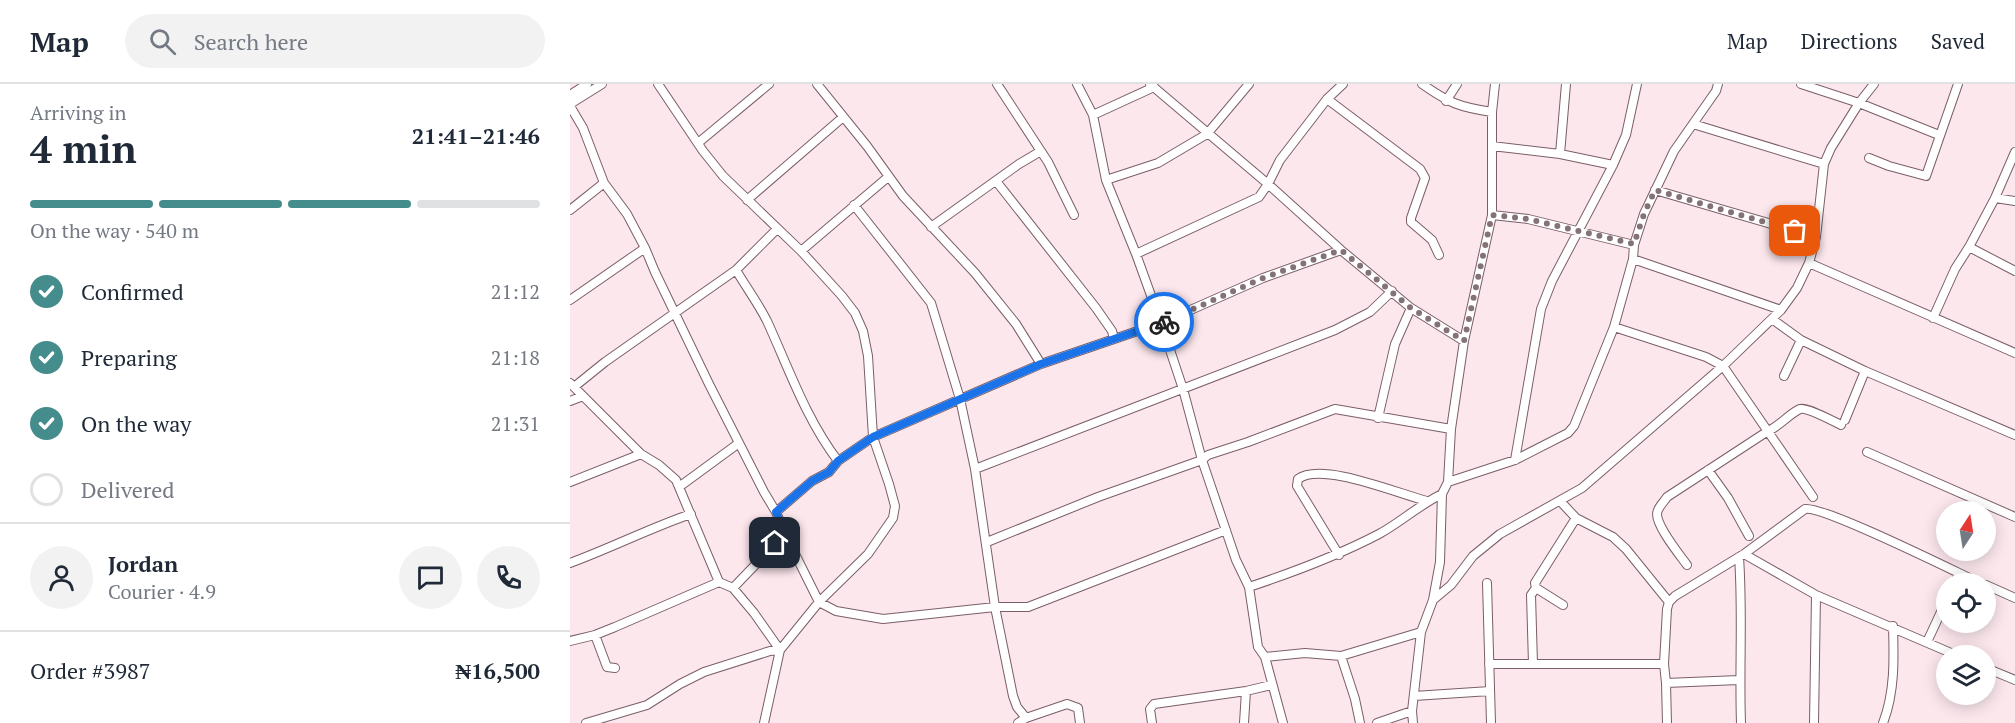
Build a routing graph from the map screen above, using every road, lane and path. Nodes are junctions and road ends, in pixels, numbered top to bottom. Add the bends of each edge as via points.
1 (587, 84) edge
2 (602, 84) edge
3 (658, 84) edge
4 (770, 84) edge
5 (817, 84) edge
6 (997, 84) edge
7 (1077, 84) edge
8 (1249, 84) edge
9 (1343, 84) edge
10 (1422, 84) edge
11 (1457, 84) edge
12 (1495, 84) edge
13 (1566, 84) edge
14 (1637, 84) edge
15 (1718, 84) edge
16 (1801, 84) edge
17 (1874, 84) edge
18 (1958, 84) edge
19 (1152, 86) edge
20 (570, 95) edge
21 (1327, 99) junction
22 (1446, 101) junction
23 (1859, 103) junction
24 (570, 105) edge
25 (1492, 112) junction
26 (1093, 115) junction
27 (842, 118) junction
28 (1693, 124) junction
29 (1207, 134) junction
30 (1939, 135) junction
31 (698, 143) junction
32 (1492, 146) junction
33 (1041, 151) junction
34 (2015, 152) edge
35 (1560, 154) junction
36 (1869, 158) dead end
37 (1613, 165) junction
38 (1824, 165) junction
39 (888, 177) junction
40 (1106, 180) junction
41 (996, 181) junction
42 (604, 183) junction
43 (1268, 184) junction
44 (1655, 190) junction
45 (1995, 198) junction
46 (747, 200) junction
47 (2015, 201) edge
48 (854, 205) junction
49 (570, 210) edge
50 (1074, 215) dead end
51 (1492, 215) junction
52 (930, 227) junction
53 (777, 228) junction
54 (1578, 231) junction
55 (1816, 237) junction
56 (1634, 244) junction
57 (1969, 247) junction
58 (645, 248) junction
59 (1341, 250) junction
60 (801, 251) junction
61 (1136, 254) junction
62 (1439, 255) dead end
63 (1633, 259) junction
64 (1809, 263) junction
65 (736, 270) junction
66 (2015, 271) edge
67 (1392, 291) junction
68 (570, 300) edge
69 (1411, 308) junction
70 (1781, 310) junction
71 (675, 313) junction
72 (1933, 318) junction
73 (1773, 320) junction
74 (1161, 323) junction
75 (1614, 327) junction
76 (1114, 339) junction
77 (1801, 340) junction
78 (1464, 341) junction
79 (2015, 353) edge
80 (1041, 364) junction
81 (1723, 366) junction
82 (1865, 371) junction
83 (1784, 376) dead end
84 (572, 385) edge
85 (1183, 389) junction
86 (583, 396) junction
87 (960, 399) junction
88 (570, 401) edge
89 (1378, 418) junction
90 (1451, 429) junction
91 (1768, 431) junction
92 (2015, 435) edge
93 (873, 437) junction
94 (739, 443) junction
95 (1867, 452) dead end
96 (641, 454) junction
97 (1202, 460) junction
98 (1515, 460) junction
99 (838, 461) junction
100 (975, 469) junction
101 (1708, 470) junction
102 (570, 482) edge
103 (1448, 482) junction
104 (680, 487) junction
105 (1442, 494) junction
106 (1813, 497) dead end
107 (1427, 501) junction
108 (1561, 501) junction
109 (776, 512) junction
110 (691, 514) junction
111 (2015, 516) edge
112 (1576, 518) junction
113 (1226, 530) junction
114 (785, 534) junction
115 (1749, 536) dead end
116 (987, 542) junction
117 (1339, 555) junction
118 (1741, 556) junction
119 (570, 563) edge
120 (1687, 565) dead end
121 (1957, 573) edge
122 (719, 582) junction
123 (1487, 583) dead end
124 (1249, 587) junction
125 (733, 588) junction
126 (1536, 588) junction
127 (1996, 589) edge
128 (1816, 595) junction
129 (2015, 598) edge
130 (1432, 600) junction
131 (819, 602) junction
132 (1669, 602) junction
133 (1563, 605) dead end
134 (995, 607) junction
135 (1936, 623) edge
136 (1893, 627) junction
137 (1421, 632) junction
138 (596, 635) junction
139 (570, 641) edge
140 (1927, 642) junction
141 (1936, 646) edge
142 (780, 650) junction
143 (1341, 656) junction
144 (1265, 657) junction
145 (1489, 664) junction
146 (1533, 664) junction
147 (1664, 664) junction
148 (615, 668) dead end
149 (1996, 672) edge
150 (1739, 680) junction
151 (2015, 680) edge
152 (1666, 683) junction
153 (1271, 685) junction
154 (1246, 691) junction
155 (1490, 691) junction
156 (1414, 696) junction
157 (1412, 711) junction
158 (1026, 718) junction
159 (586, 723) edge
160 (764, 723) edge
161 (1018, 723) edge
162 (1080, 723) edge
163 (1152, 723) edge
164 (1244, 723) edge
165 (1283, 723) edge
166 (1360, 723) edge
167 (1377, 723) edge
168 (1413, 723) edge
169 (1491, 723) edge
170 (1667, 723) edge
171 (1741, 723) edge
172 (1814, 723) edge
173 (1883, 723) edge

1 - 20 street
2 - 24 street
3 - 31 street
4 - 31 street
5 - 27 street
6 - 33 street
7 - 26 street
8 - 29 street
9 - 21 street
10 - 22 street
11 - 22 street
12 - 25 street
13 - 35 street
14 - 37 street via 1626,135
15 - 28 street
16 - 23 street
17 - 23 street
18 - 30 street
19 - 26 street
19 - 29 street
21 - 43 street via 1280,160
21 - 62 street via 1420,169 1425,178 1411,222 1432,240
22 - 25 street
23 - 30 street
23 - 38 street
24 - 42 street
25 - 32 street
26 - 40 street
27 - 39 street
27 - 46 street
28 - 38 street
28 - 44 street
29 - 40 street via 1158,163
29 - 43 street
30 - 36 street via 1926,176
31 - 46 street
32 - 35 street
32 - 51 street
33 - 41 street
33 - 50 street
34 - 45 street
35 - 37 street
37 - 54 street
38 - 55 street
39 - 48 street
39 - 52 street
40 - 61 street
41 - 52 street
41 - 76 street via 1096,308
42 - 49 street
42 - 58 street
43 - 59 street
43 - 61 street via 1259,197
44 - 55 street
44 - 56 street
45 - 47 street
45 - 57 street
46 - 53 street
48 - 60 street
48 - 87 street via 932,303
51 - 54 street
51 - 78 street
52 - 80 street via 975,273 1016,324
53 - 60 street
53 - 65 street
54 - 56 street
54 - 98 street via 1541,309
55 - 64 street
56 - 63 street
57 - 66 street
57 - 72 street
58 - 68 street
58 - 71 street
59 - 67 street
59 - 74 street via 1263,278
60 - 93 street via 842,296 863,331
61 - 74 street
63 - 70 street
63 - 75 street
64 - 70 street
64 - 72 street
65 - 71 street
65 - 99 street via 766,320 822,440
67 - 69 street
67 - 85 street via 1370,312 1335,330
69 - 78 street
69 - 89 street via 1395,344
70 - 73 street
71 - 84 street
71 - 94 street
72 - 79 street
73 - 77 street
73 - 81 street
74 - 76 street
74 - 85 street
75 - 81 street
75 - 98 street via 1574,426 1568,433
76 - 80 street
77 - 82 street
77 - 83 street
78 - 90 street
80 - 87 street
81 - 91 street
81 - 108 street via 1582,488
82 - 91 street via 1843,422 1802,408
82 - 92 street
84 - 86 street
85 - 97 street
85 - 100 street
86 - 88 street
86 - 96 street
87 - 93 street
87 - 100 street
89 - 90 street
89 - 97 street via 1335,409
90 - 103 street
91 - 101 street
91 - 106 street
93 - 99 street
93 - 131 street via 895,506 893,518 868,554
94 - 104 street
94 - 109 street
95 - 111 street
96 - 102 street
96 - 104 street via 659,465
97 - 113 street
97 - 116 street
98 - 103 street
99 - 109 street
100 - 116 street
101 - 115 street
101 - 120 street via 1667,497 1658,509 1659,521
103 - 105 street
104 - 110 street
105 - 107 street
105 - 130 street via 1440,562
107 - 117 street
107 - 117 street via 1344,477 1304,474 1297,486
108 - 112 street
108 - 130 street via 1500,534 1473,556 1451,585
109 - 114 street
110 - 119 street
110 - 122 street
112 - 126 street via 1535,581
112 - 132 street via 1613,537
113 - 124 street
113 - 134 street via 1028,607
114 - 125 street
114 - 131 street
116 - 134 street
117 - 124 street
118 - 121 street via 1809,508 1851,523
118 - 128 street
118 - 132 street
118 - 150 street
122 - 125 street
122 - 138 street
123 - 145 street
124 - 144 street via 1258,647
125 - 142 street
126 - 133 street
126 - 146 street via 1531,595
127 - 129 street
128 - 136 street
128 - 172 street
130 - 137 street
131 - 134 street via 836,611 883,619
131 - 142 street
132 - 147 street
134 - 158 street via 1013,696
135 - 140 street
136 - 140 street
136 - 173 street via 1892,686
137 - 143 street
137 - 156 street
138 - 139 street
138 - 148 street via 607,667
140 - 141 street
142 - 159 street via 704,672 647,705
142 - 160 street
143 - 144 street via 1305,653
143 - 166 street
144 - 153 street
145 - 146 street
145 - 155 street
146 - 147 street
147 - 152 street
149 - 151 street
150 - 152 street
150 - 171 street
152 - 170 street
153 - 154 street
153 - 165 street
154 - 163 street via 1154,704 1150,710
154 - 164 street
155 - 156 street
155 - 169 street
156 - 157 street
157 - 167 street
157 - 168 street
158 - 161 street
158 - 162 street via 1067,704 1078,708

